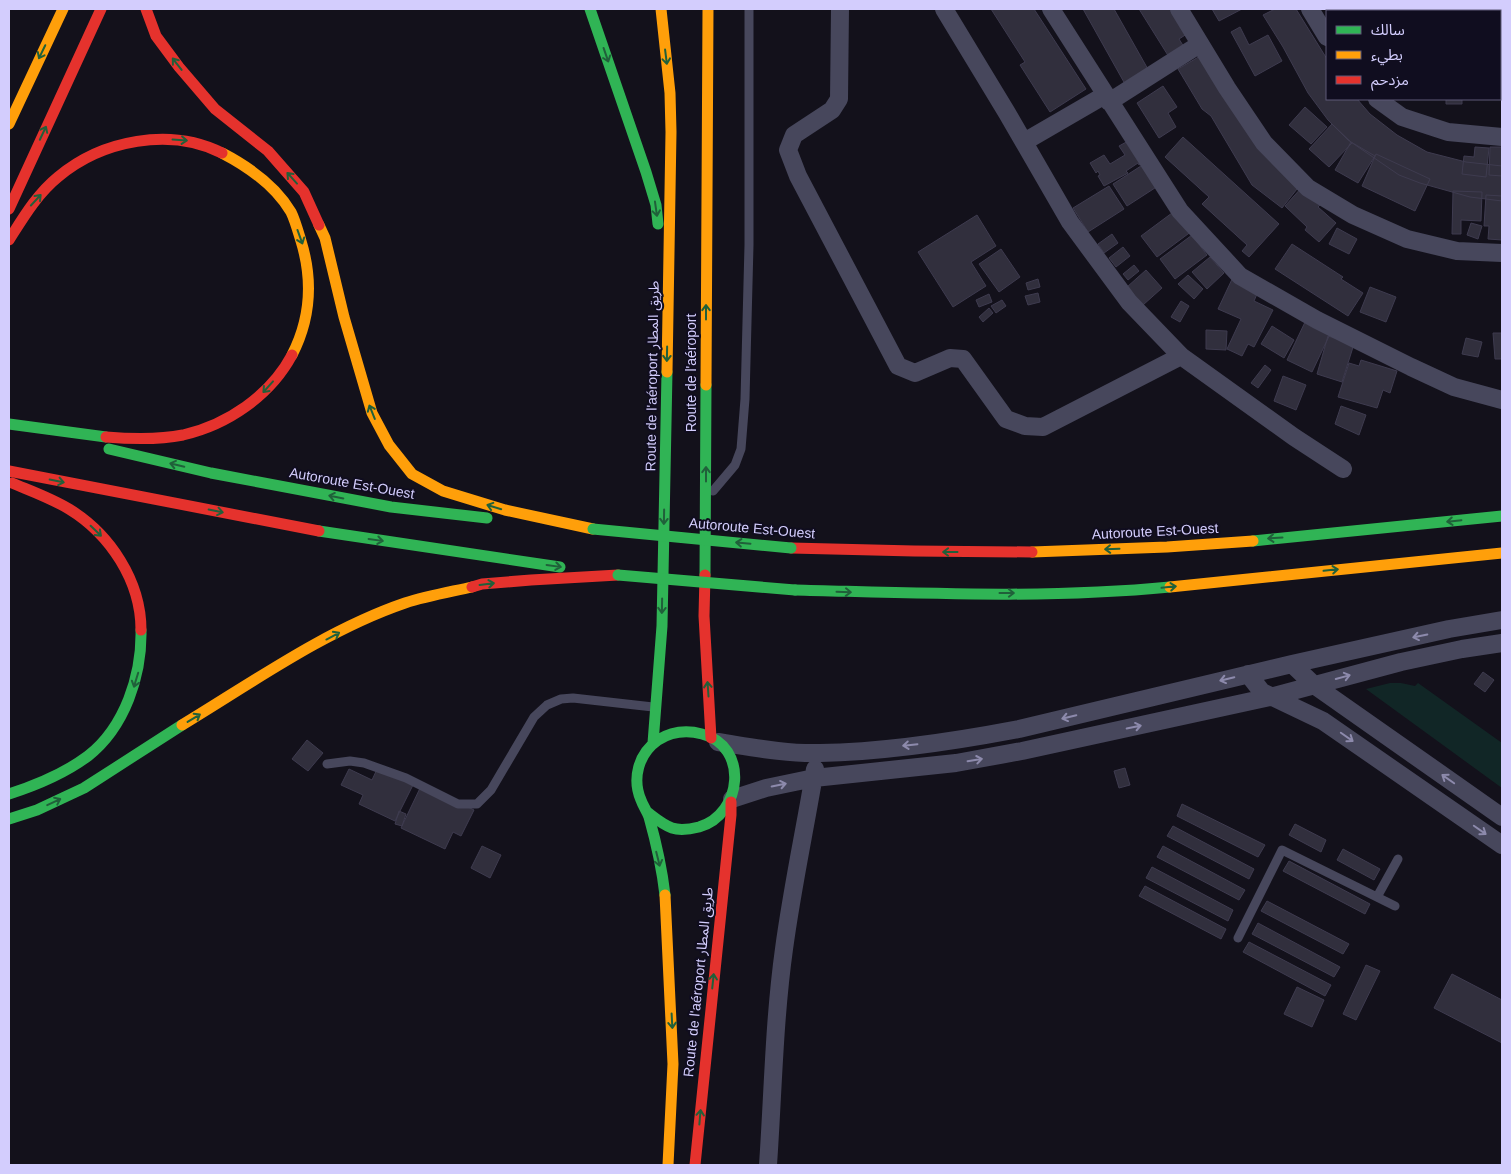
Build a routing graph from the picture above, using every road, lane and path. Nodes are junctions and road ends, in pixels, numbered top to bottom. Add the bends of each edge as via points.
1 (63, 9) edge
2 (101, 9) edge
3 (146, 9) edge
4 (590, 9) edge
5 (661, 9) edge
6 (708, 9) edge
7 (749, 9) edge
8 (840, 9) edge
9 (944, 9) edge
10 (1051, 9) edge
11 (1179, 9) edge
12 (1310, 9) edge
13 (1326, 35) edge
14 (1200, 44) junction
15 (696, 50) dead end
16 (1107, 98) junction
17 (1378, 100) edge
18 (9, 124) edge
19 (1502, 137) edge
20 (1024, 142) junction
21 (706, 182) junction
22 (9, 210) edge
23 (9, 240) edge
24 (1502, 253) edge
25 (668, 306) junction
26 (1181, 356) junction
27 (1502, 400) edge
28 (9, 425) edge
29 (1343, 469) dead end
30 (9, 471) edge
31 (9, 482) edge
32 (706, 499) junction
33 (1502, 516) edge
34 (593, 529) junction
35 (1502, 553) edge
36 (618, 575) junction
37 (1502, 620) edge
38 (1456, 639) junction
39 (1502, 643) edge
40 (1292, 664) junction
41 (1248, 674) junction
42 (1314, 685) junction
43 (1270, 697) junction
44 (656, 708) junction
45 (714, 740) junction
46 (653, 743) junction
47 (818, 753) junction
48 (327, 764) dead end
49 (814, 778) junction
50 (9, 794) edge
51 (731, 800) junction
52 (647, 812) junction
53 (1502, 817) edge
54 (9, 819) edge
55 (1502, 845) edge
56 (1398, 859) dead end
57 (1377, 897) junction
58 (1395, 906) dead end
59 (1238, 938) dead end
60 (668, 1165) edge
61 (695, 1165) edge
62 (768, 1165) edge

1 -> 18 highway
22 -> 2 highway
34 -> 3 highway via 505,510 443,491 412,474 372,413 325,238 304,192 268,151 215,109 156,36
4 -> 25 highway via 656,205
5 -> 25 highway, Route de l'aéroport طريق المطار via 670,93
6 - 21 highway, Route de l'aéroport
7 - 32 lane via 749,244 742,449 735,465
8 - 26 street via 839,99 832,110 794,135 788,150 798,176 898,366 915,373 950,358 963,359 1006,419 1025,426 1043,427
9 - 20 street
10 - 16 street
11 - 14 street
12 - 13 street
14 - 16 street
14 - 24 street via 1264,143 1308,188 1352,215 1407,239 1457,251
15 - 21 highway
16 - 20 street
16 - 27 street via 1180,210 1240,276 1316,320 1420,371 1454,387
17 - 19 street via 1402,117 1448,132
20 - 26 street via 1076,230 1129,302
32 -> 21 highway, Route de l'aéroport
23 -> 28 highway via 32,203 60,176 87,158 125,142 192,141 247,167 271,187 291,212 309,274 309,302 302,334 288,362 267,390 244,409 209,427 168,437 130,438
25 -> 44 highway, Route de l'aéroport طريق المطار via 662,626
26 - 29 street
34 -> 28 highway, Autoroute Est-Ouest via 391,507 211,473
30 -> 36 highway via 344,536
31 -> 50 highway via 74,512 97,532 128,573 142,622 138,675 128,706 111,732 89,756 65,773 41,785
45 -> 32 highway, Route de l'aéroport via 704,616
33 -> 34 highway, Autoroute Est-Ouest, bridge via 1308,536 1120,549 997,552 791,548
36 -> 35 highway, bridge via 796,590 1039,593 1146,589
54 -> 36 highway via 38,810 84,788 302,653 378,614 406,603 482,584
37 - 38 street
38 - 39 street
38 -> 40 street
42 -> 38 street via 1401,662
40 - 41 street
40 - 42 street
41 - 43 street
41 -> 47 street via 985,736
42 - 43 street
53 -> 42 street
49 -> 43 street via 998,756
43 -> 55 street via 1323,721
44 - 46 highway, Route de l'aéroport طريق المطار
44 - 48 lane via 573,698 547,705 534,717 491,790 477,804 458,804 406,778 364,763
45 - 46 highway via 697,732 681,731
45 - 47 street
45 - 51 highway via 726,751 734,768 735,786
46 - 52 highway via 643,755 636,784
47 - 49 street
51 -> 49 street via 766,788
49 - 62 street via 796,870 778,994
51 - 52 highway via 721,816 692,830 675,829 660,823
61 -> 51 highway, Route de l'aéroport طريق المطار
52 -> 60 highway, Route de l'aéroport طريق المطار via 664,885 672,1028
56 - 57 lane
57 - 58 lane
57 - 59 lane via 1282,850

